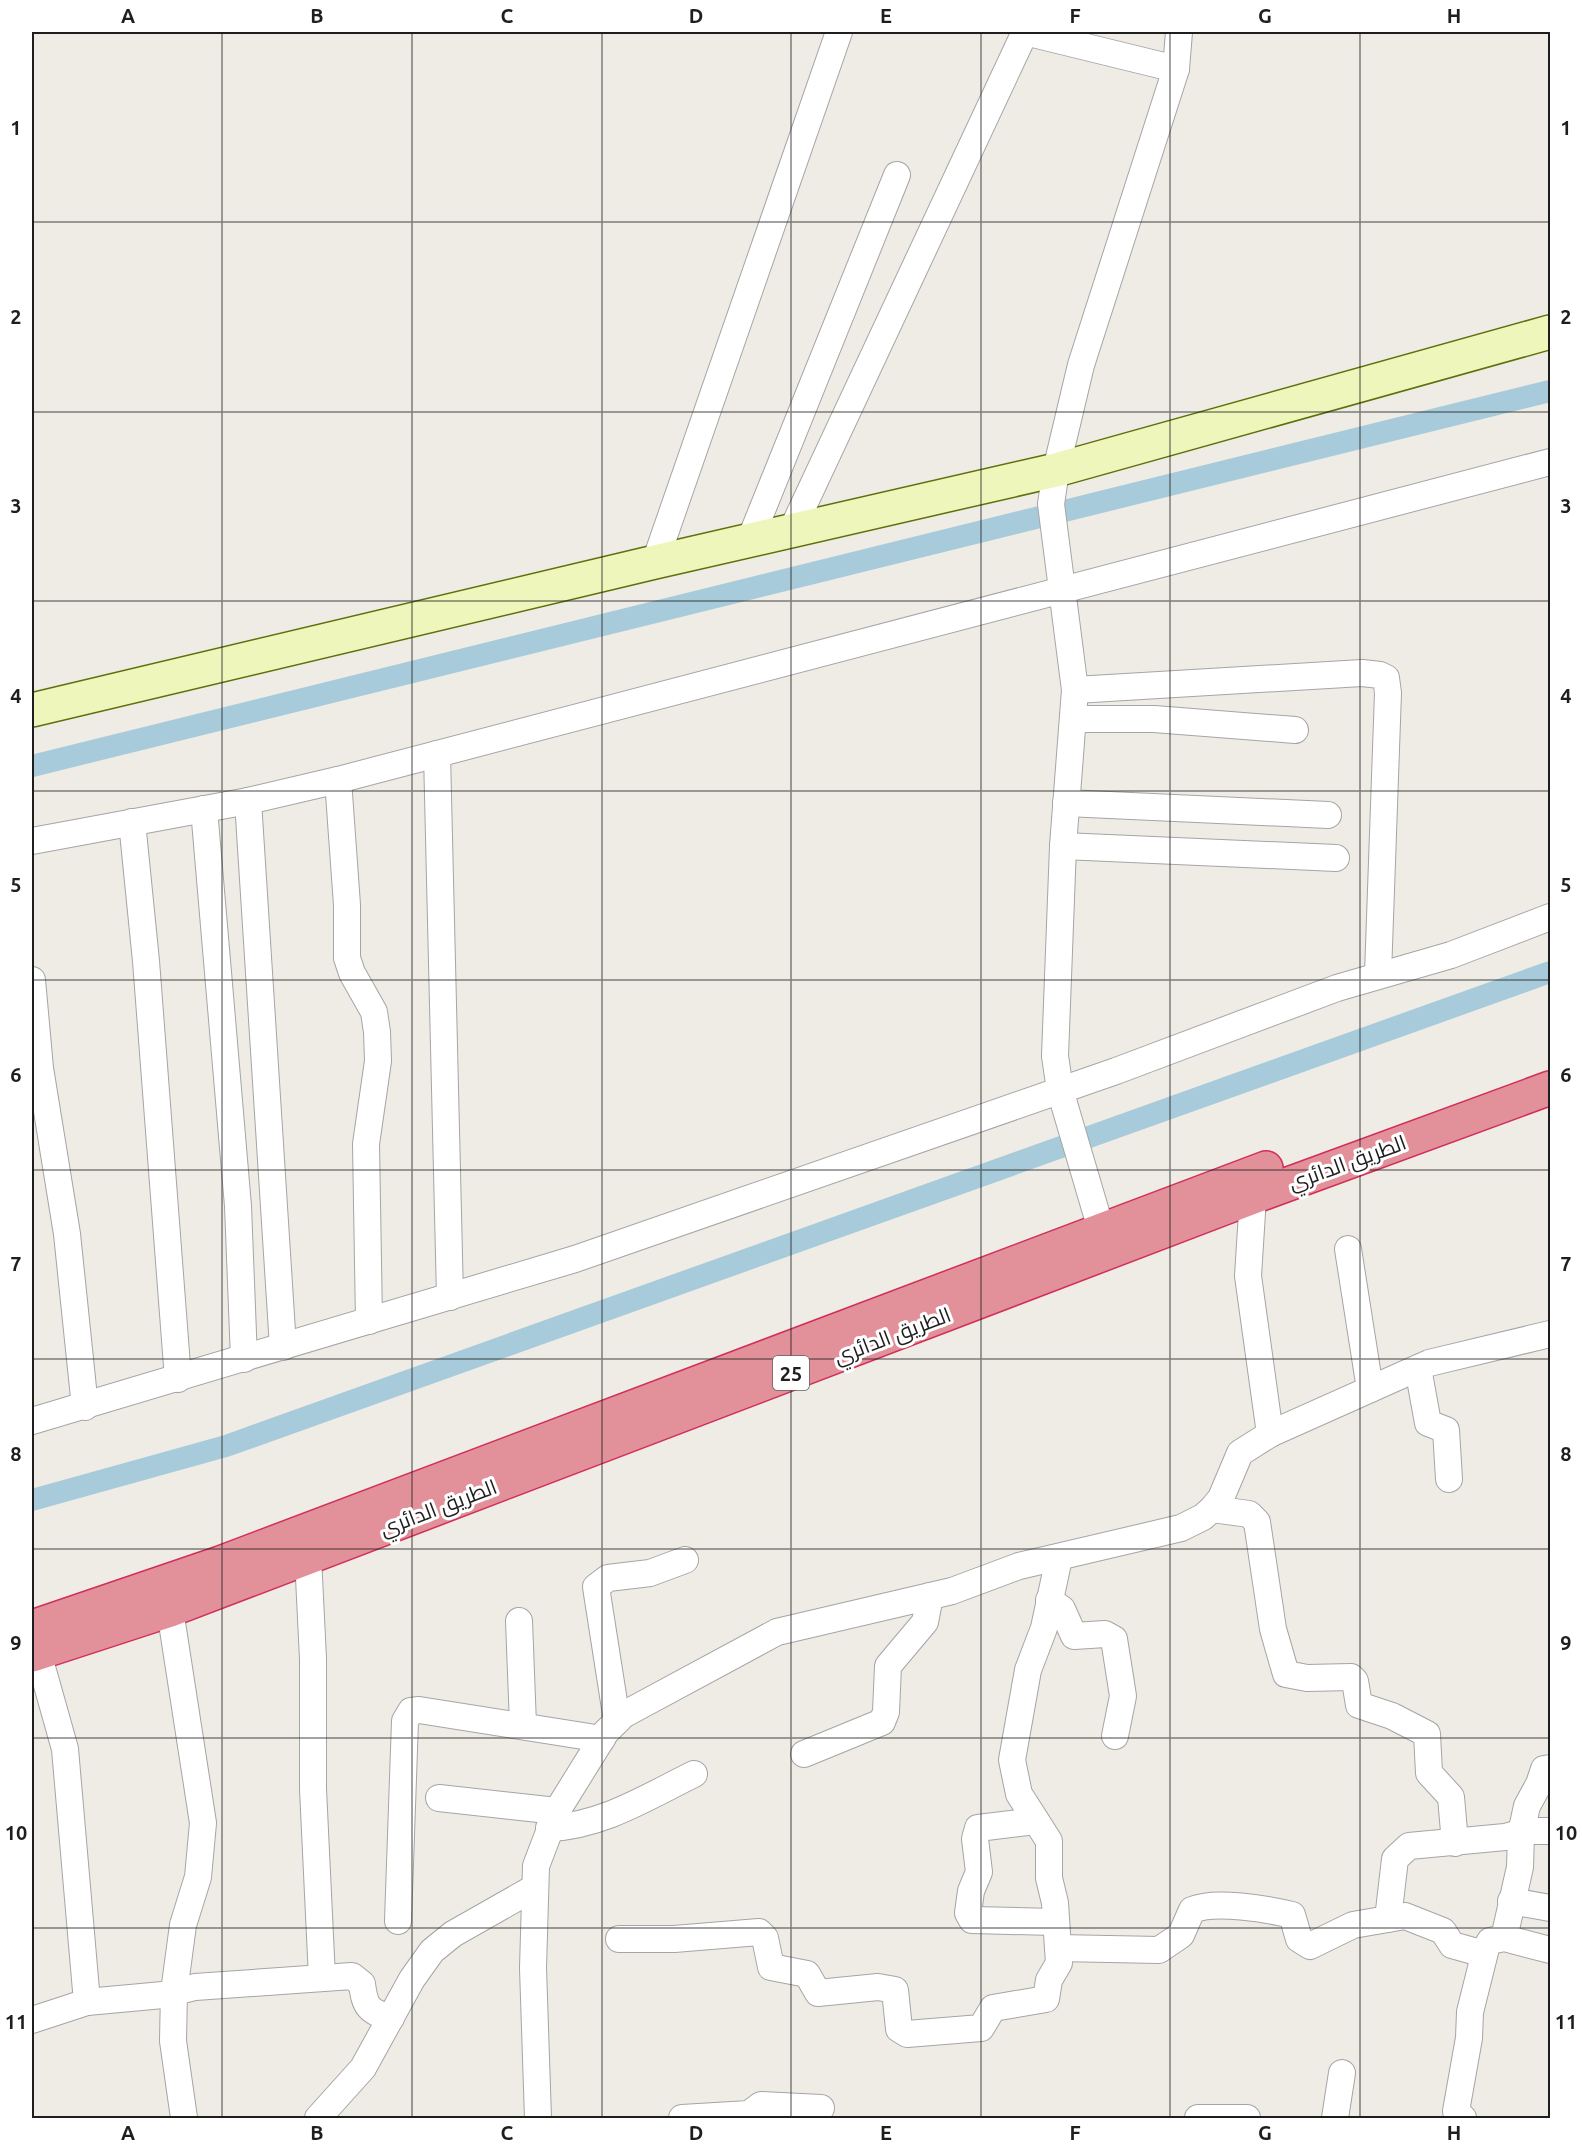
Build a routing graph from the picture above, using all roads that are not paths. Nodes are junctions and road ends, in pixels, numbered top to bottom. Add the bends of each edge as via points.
1 (839, 32) edge
2 (1028, 32) edge
3 (1179, 32) edge
4 (1176, 69) junction
5 (897, 175) dead end
6 (1551, 332) edge
7 (1551, 462) edge
8 (1056, 470) junction
9 (792, 530) junction
10 (750, 540) junction
11 (655, 562) junction
12 (1062, 592) junction
13 (1075, 690) junction
14 (32, 710) edge
15 (1073, 718) junction
16 (1295, 730) dead end
17 (437, 754) junction
18 (338, 780) junction
19 (248, 801) junction
20 (1066, 803) junction
21 (204, 809) junction
22 (1328, 815) dead end
23 (132, 822) junction
24 (32, 841) edge
25 (1063, 846) junction
26 (1336, 858) dead end
27 (1551, 917) edge
28 (1378, 974) junction
29 (32, 980) edge
30 (1551, 1066) edge
31 (1551, 1088) edge
32 (1063, 1102) junction
33 (1253, 1197) junction
34 (1101, 1229) junction
35 (1348, 1249) dead end
36 (450, 1297) junction
37 (369, 1321) junction
38 (1551, 1334) edge
39 (284, 1347) junction
40 (244, 1359) junction
41 (1418, 1368) junction
42 (178, 1379) junction
43 (1370, 1389) junction
44 (85, 1407) junction
45 (32, 1422) edge
46 (1270, 1434) junction
47 (1449, 1479) dead end
48 (1212, 1509) junction
49 (308, 1557) junction
50 (1059, 1558) junction
51 (685, 1560) dead end
52 (930, 1596) junction
53 (1049, 1600) junction
54 (170, 1610) junction
55 (519, 1621) dead end
56 (34, 1645) edge
57 (523, 1725) junction
58 (609, 1730) junction
59 (1116, 1736) dead end
60 (804, 1754) dead end
61 (1551, 1768) edge
62 (694, 1774) dead end
63 (439, 1798) dead end
64 (553, 1820) junction
65 (1036, 1821) junction
66 (1551, 1831) edge
67 (1521, 1833) junction
68 (1455, 1843) junction
69 (534, 1888) junction
70 (1511, 1900) junction
71 (1551, 1908) edge
72 (1388, 1918) junction
73 (398, 1921) dead end
74 (1054, 1922) junction
75 (1504, 1938) junction
76 (620, 1939) dead end
77 (1058, 1948) junction
78 (1551, 1950) edge
79 (1484, 1954) junction
80 (322, 1978) junction
81 (174, 1992) junction
82 (87, 2002) junction
83 (391, 2018) junction
84 (32, 2020) edge
85 (1342, 2073) dead end
86 (821, 2108) dead end
87 (184, 2118) edge
88 (318, 2118) edge
89 (538, 2118) edge
90 (683, 2118) edge
91 (1198, 2118) edge
92 (1247, 2118) edge
93 (1335, 2118) edge
94 (1463, 2118) edge

1 - 11 street
2 - 4 street
2 - 9 street
3 - 4 street
4 - 8 street via 1081,364
5 - 10 street
6 - 8 street
7 - 12 street
8 - 9 street
8 - 12 street via 1051,504
9 - 10 street
10 - 11 street
11 - 14 street
12 - 13 street
12 - 17 street
13 - 15 street
13 - 28 street via 1362,673 1386,678
15 - 16 street via 1154,719
15 - 20 street
17 - 18 street
17 - 36 street
18 - 19 street
18 - 37 street via 347,958 374,1012 377,1032 378,1061 366,1144
19 - 21 street
19 - 39 street
20 - 22 street
20 - 25 street
21 - 23 street
21 - 40 street via 238,1206
23 - 24 street
23 - 42 street
25 - 26 street
25 - 32 street via 1054,1056
27 - 28 street via 1451,955
28 - 32 street
29 - 44 street via 40,1068 68,1234
30 - 34 highway, الطريق الدائري / 25
31 - 33 highway, الطريق الدائري / 25
32 - 34 street
32 - 36 street
33 - 46 street via 1248,1276
33 - 49 highway, الطريق الدائري / 25
34 - 56 highway, الطريق الدائري / 25 via 231,1559
35 - 43 street
36 - 37 street
37 - 39 street
38 - 41 street via 1460,1354
39 - 40 street
40 - 42 street
41 - 43 street
41 - 47 street via 1428,1423 1446,1430
42 - 44 street
43 - 46 street
44 - 45 street
46 - 48 street via 1240,1453 1221,1498
48 - 50 street via 1194,1522 1166,1533
48 - 68 street via 1249,1514 1257,1522 1274,1629 1286,1674 1307,1678 1351,1677 1361,1707 1392,1716 1427,1734 1429,1773 1451,1797
49 - 54 highway, الطريق الدائري / 25
49 - 80 street
50 - 52 street via 1019,1566
50 - 53 street
51 - 58 street via 650,1573 608,1578 596,1587
52 - 58 street via 777,1632 640,1704
52 - 60 street via 925,1622 888,1666 882,1722
53 - 59 street via 1062,1609 1074,1636 1105,1634 1114,1639 1123,1696
53 - 65 street via 1044,1628 1028,1670 1012,1760 1019,1794
54 - 56 highway, الطريق الدائري / 25
54 - 81 street via 203,1823 198,1877 183,1925
55 - 57 street
56 - 82 street via 65,1749
57 - 58 street
57 - 73 street via 419,1710 407,1714
58 - 64 street
61 - 67 street via 1544,1769
62 - 64 street via 604,1818 571,1827
63 - 64 street
64 - 69 street via 536,1866
65 - 74 street via 1049,1841
65 - 74 street via 978,1828 975,1839 979,1872 968,1913 972,1920
66 - 67 street
67 - 68 street
67 - 70 street via 1520,1867
68 - 72 street via 1409,1845 1401,1850 1392,1874
69 - 83 street via 444,1940 421,1964
69 - 89 street
70 - 71 street
70 - 75 street
72 - 77 street via 1353,1925 1310,1946 1299,1939 1292,1914 1206,1907 1192,1910 1181,1935 1159,1950
72 - 79 street via 1412,1918 1443,1931 1452,1946
74 - 77 street
75 - 78 street
75 - 79 street via 1490,1941
76 - 77 street via 759,1932 765,1938 771,1967 807,1974 818,1993 878,1987 895,1990 899,2030 907,2034 981,2028 993,2008 1043,2001 1048,1996 1049,1980 1058,1968
79 - 94 street via 1470,2012 1455,2109
80 - 81 street via 195,1987
80 - 83 street via 358,1979 364,2002
81 - 82 street
81 - 87 street via 173,2041
82 - 84 street
83 - 88 street via 363,2068
85 - 93 street
86 - 90 street via 761,2105 745,2115
91 - 92 street

